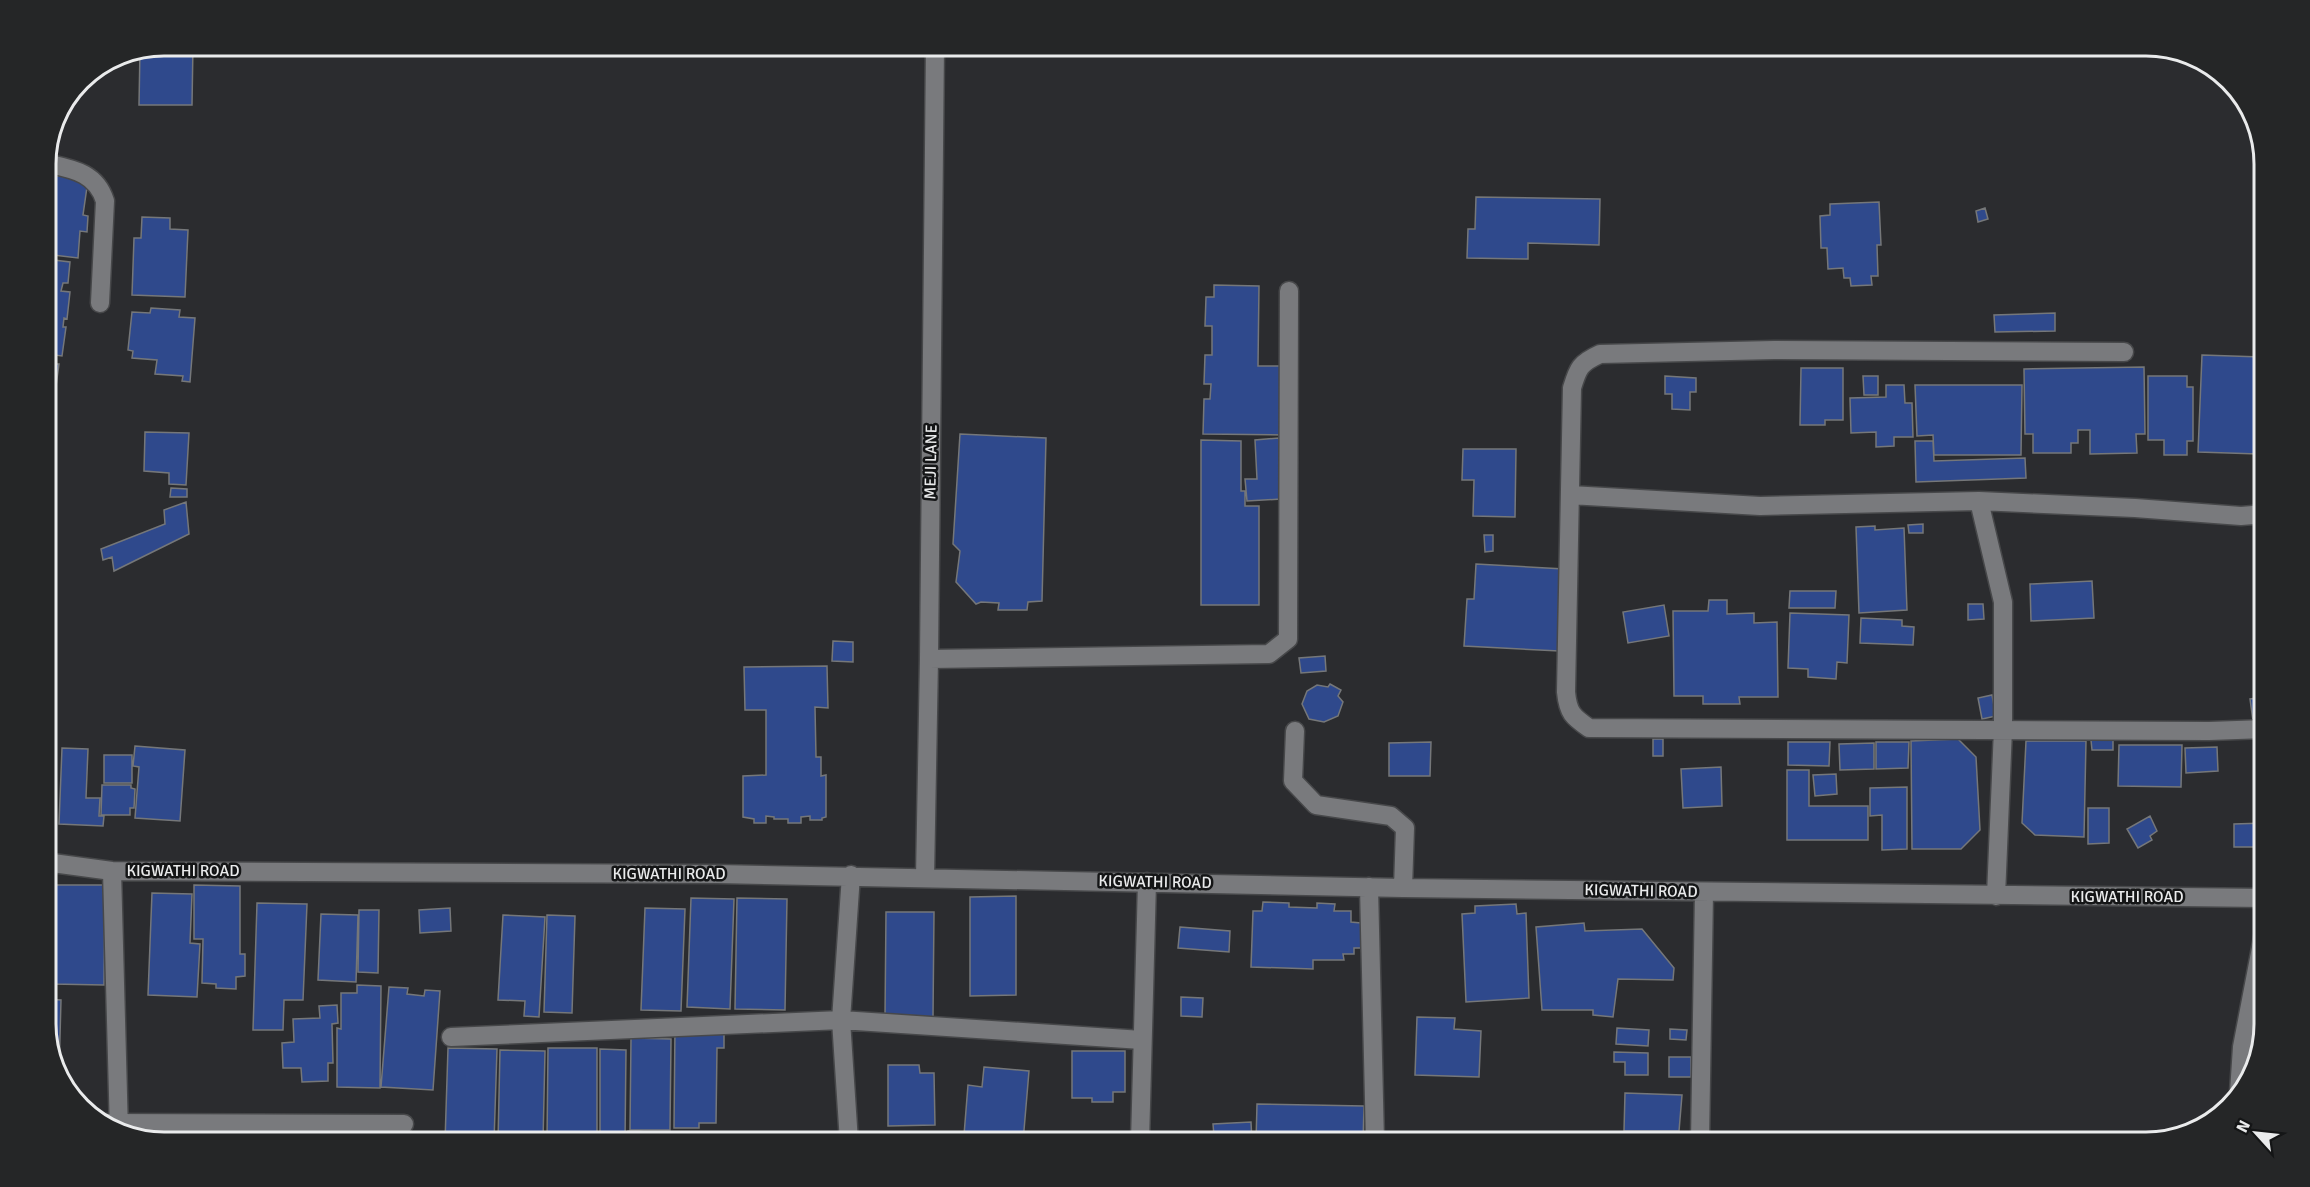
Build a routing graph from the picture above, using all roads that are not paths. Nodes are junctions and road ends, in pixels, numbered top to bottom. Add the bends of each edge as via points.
1 (935, 56) edge
2 (56, 165) edge
3 (1289, 291) dead end
4 (100, 303) dead end
5 (2124, 352) dead end
6 (1570, 495) junction
7 (1979, 501) junction
8 (2254, 515) edge
9 (929, 659) junction
10 (2003, 729) junction
11 (2254, 729) edge
12 (1295, 731) dead end
13 (56, 863) edge
14 (112, 871) junction
15 (851, 875) junction
16 (925, 878) junction
17 (1147, 882) junction
18 (1369, 887) junction
19 (1403, 888) junction
20 (1704, 892) junction
21 (1996, 896) junction
22 (2254, 898) edge
23 (2254, 984) edge
24 (841, 1020) junction
25 (451, 1037) dead end
26 (1142, 1040) junction
27 (2240, 1077) edge
28 (113, 1118) edge
29 (404, 1124) dead end
30 (130, 1126) edge
31 (848, 1132) edge
32 (1140, 1132) edge
33 (1375, 1132) edge
34 (1700, 1132) edge

1 - 9 street, MEJI LANE
2 - 4 street via 84,174 102,191 105,201
3 - 9 street via 1288,639 1269,654
5 - 6 street via 1774,350 1600,354 1576,371 1572,388
6 - 7 street via 1760,506
6 - 10 street via 1566,692 1568,709 1589,728
7 - 8 street
7 - 10 street via 2003,602
9 - 16 street, MEJI LANE
10 - 11 street
10 - 21 street
12 - 19 street via 1293,781 1316,805 1391,816 1405,828
13 - 14 street, KIGWATHI ROAD
14 - 15 street, KIGWATHI ROAD
14 - 28 street
15 - 16 street, KIGWATHI ROAD
15 - 24 street
16 - 17 street, KIGWATHI ROAD
17 - 18 street, KIGWATHI ROAD
17 - 26 street
18 - 19 street, KIGWATHI ROAD
18 - 33 street
19 - 20 street, KIGWATHI ROAD
20 - 21 street, KIGWATHI ROAD
20 - 34 street
21 - 22 street, KIGWATHI ROAD
23 - 27 street
24 - 25 street
24 - 26 street
24 - 31 street
26 - 32 street
29 - 30 street

